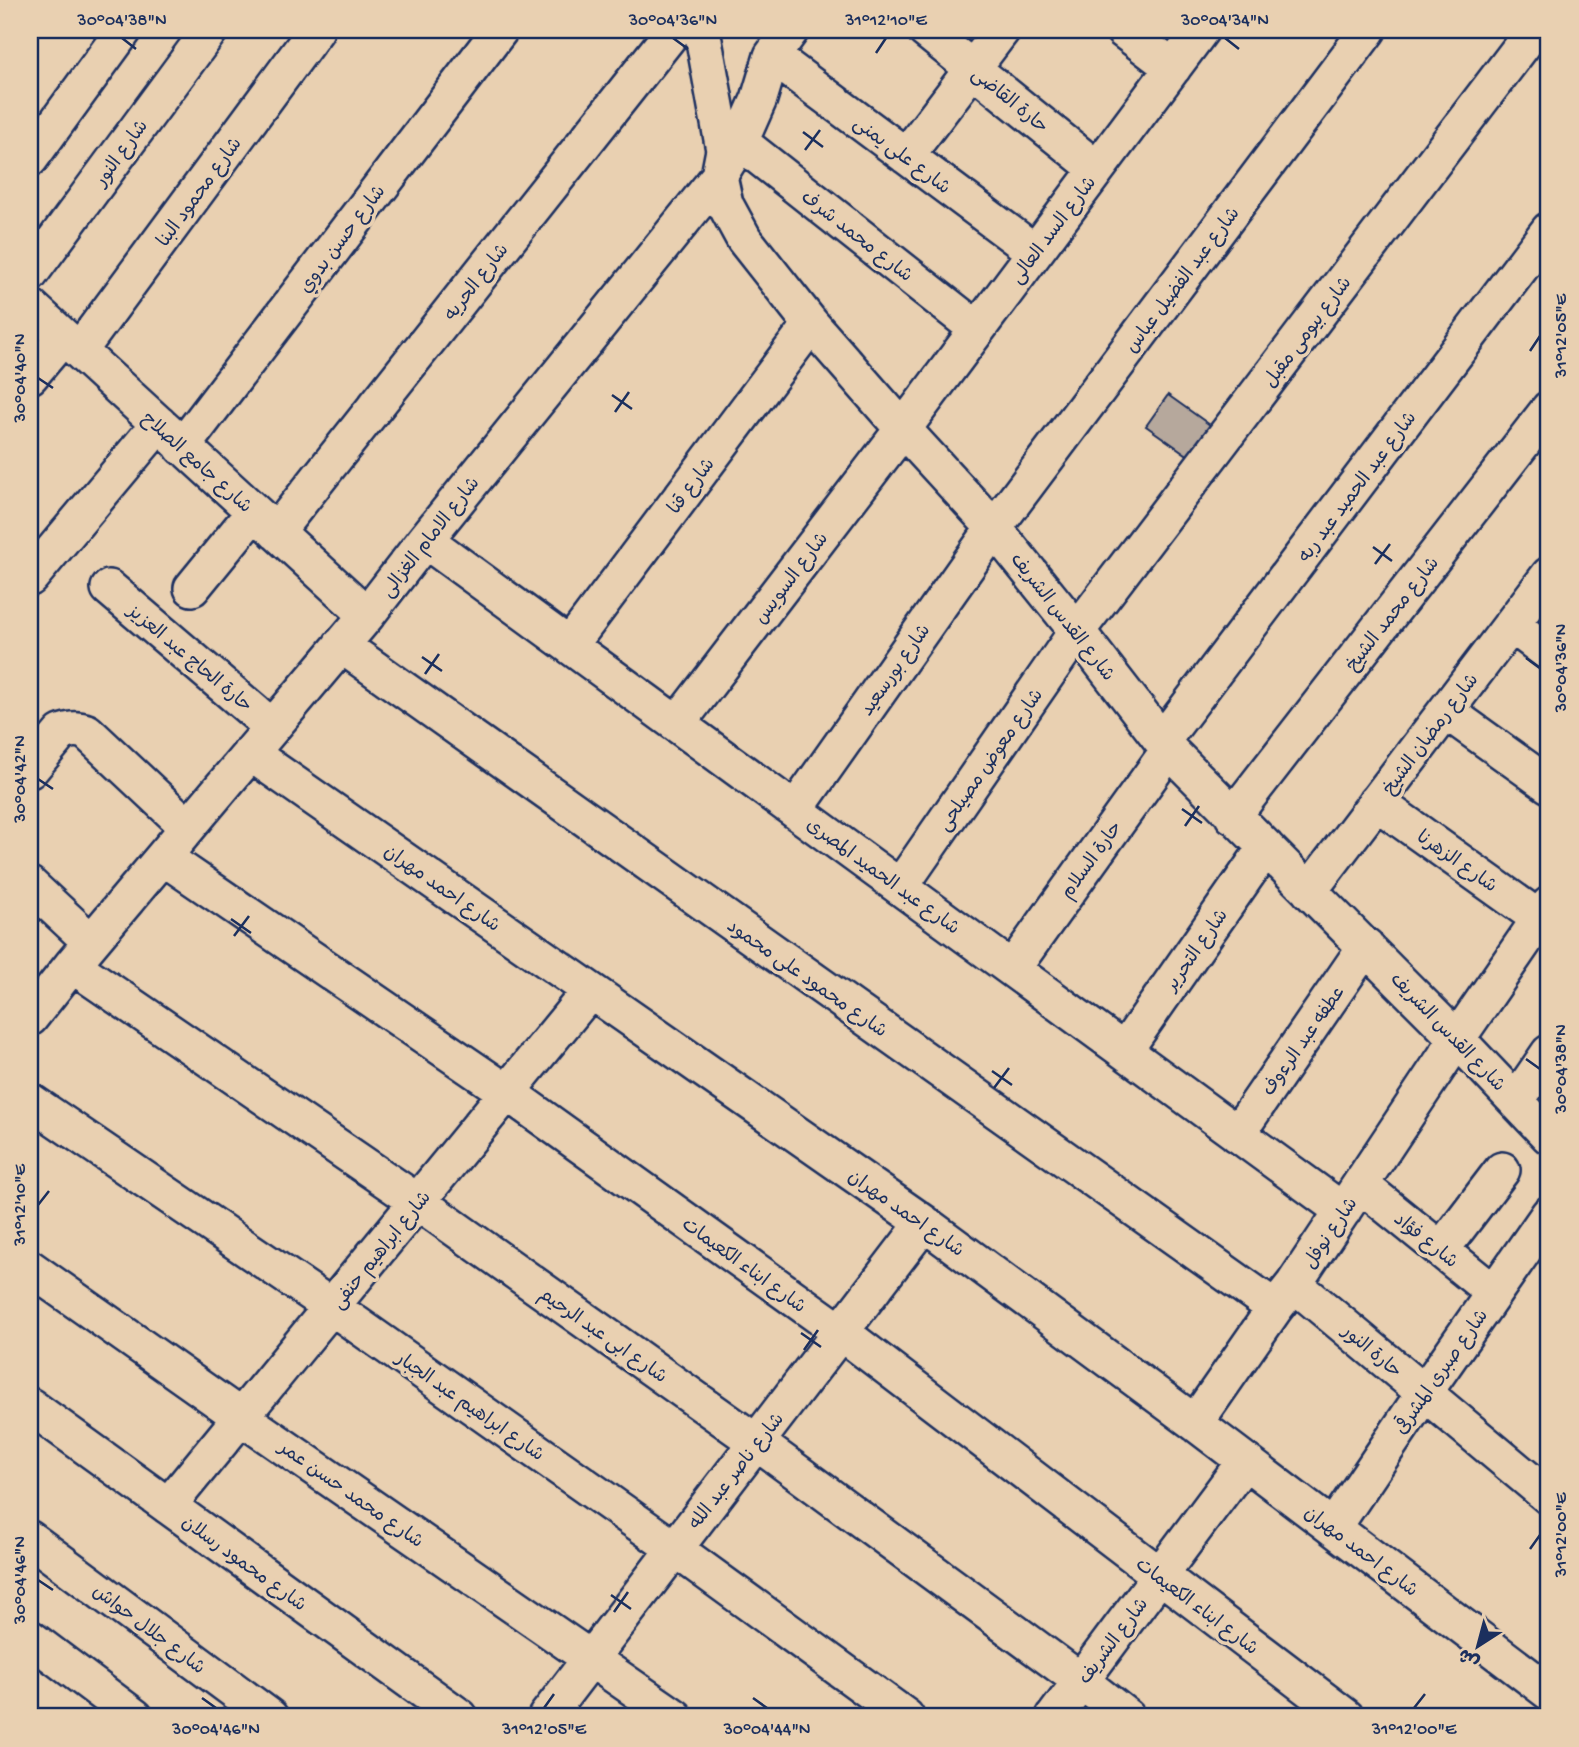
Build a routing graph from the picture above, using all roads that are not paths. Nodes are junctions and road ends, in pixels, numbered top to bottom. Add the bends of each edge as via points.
1 (124, 30) edge
2 (210, 30) edge
3 (316, 30) edge
4 (500, 30) edge
5 (674, 30) edge
6 (702, 30) edge
7 (925, 30) edge
8 (1002, 30) edge
9 (1123, 30) edge
10 (1201, 30) edge
11 (1368, 30) edge
12 (1534, 30) edge
13 (782, 43) edge
14 (973, 68) junction
15 (1173, 68) junction
16 (740, 142) junction
17 (906, 156) junction
18 (30, 159) edge
19 (1097, 169) junction
20 (719, 176) junction
21 (1549, 230) edge
22 (1035, 252) junction
23 (30, 274) edge
24 (30, 306) edge
25 (810, 324) junction
26 (977, 329) junction
27 (71, 344) junction
28 (30, 376) edge
29 (1549, 409) edge
30 (903, 429) junction
31 (170, 436) junction
32 (265, 522) junction
33 (994, 528) junction
34 (425, 540) junction
35 (1549, 575) edge
36 (30, 578) edge
37 (192, 587) dead end
38 (109, 588) dead end
39 (367, 615) junction
40 (1511, 625) junction
41 (1077, 631) junction
42 (341, 645) junction
43 (570, 645) junction
44 (1549, 653) edge
45 (1446, 711) junction
46 (677, 724) junction
47 (261, 740) junction
48 (1165, 745) junction
49 (30, 769) edge
50 (1549, 785) edge
51 (1376, 802) junction
52 (795, 810) junction
53 (1233, 816) junction
54 (188, 827) junction
55 (1266, 848) junction
56 (163, 857) junction
57 (30, 885) edge
58 (900, 887) junction
59 (1309, 891) junction
60 (1545, 912) edge
61 (1366, 946) junction
62 (82, 954) junction
63 (1012, 968) junction
64 (590, 991) junction
65 (30, 1018) edge
66 (1457, 1039) junction
67 (1124, 1051) junction
68 (1549, 1053) edge
69 (508, 1093) junction
70 (30, 1101) edge
71 (1516, 1101) junction
72 (1237, 1134) junction
73 (1549, 1136) edge
74 (1502, 1170) dead end
75 (1352, 1198) junction
76 (418, 1202) junction
77 (1549, 1214) edge
78 (924, 1223) junction
79 (1441, 1250) junction
80 (30, 1268) edge
81 (1494, 1293) junction
82 (1284, 1296) junction
83 (332, 1307) junction
84 (841, 1332) junction
85 (1424, 1392) junction
86 (30, 1406) edge
87 (241, 1417) junction
88 (1195, 1423) junction
89 (757, 1442) junction
90 (1245, 1461) junction
91 (1549, 1497) edge
92 (168, 1506) junction
93 (1333, 1528) junction
94 (30, 1539) edge
95 (675, 1549) junction
96 (1160, 1575) junction
97 (30, 1638) edge
98 (591, 1658) junction
99 (1081, 1681) junction
100 (1549, 1692) edge
101 (135, 1717) edge
102 (270, 1717) edge
103 (460, 1717) edge
104 (545, 1717) edge
105 (675, 1717) edge
106 (906, 1717) edge
107 (1054, 1717) edge
108 (1127, 1717) edge
109 (1346, 1717) edge

1 - 18 street
2 - 23 street, شارع النور
3 - 27 street, شارع محمود البنا
4 - 31 street, شارع حسن بدوي
5 - 32 street, شارع الحريه
6 - 20 street, شارع القدس الشريف via 724,150
7 - 14 street, حارة القاضى
8 - 14 street
9 - 15 street
10 - 15 street, شارع السد العالى
11 - 33 street, شارع عبد الفضيل عباس
12 - 41 street, شارع بيومى مقبل
13 - 16 street, شارع الامام الغزالى
13 - 17 street, شارع على يمنى
14 - 17 street
14 - 19 street, حارة القاضى
15 - 19 street, شارع السد العالى
16 - 20 street, شارع الامام الغزالى
16 - 26 street, شارع محمد شرف
17 - 22 street, شارع على يمنى
19 - 22 street, شارع السد العالى
20 - 25 street, شارع القدس الشريف via 725,204 744,239
20 - 34 street, شارع الامام الغزالى
21 - 48 street, شارع عبد الحميد عبد ربه
22 - 26 street, شارع السد العالى
24 - 27 street, شارع جامع الصلاح
25 - 30 street, شارع القدس الشريف
25 - 43 street, شارع قنا
26 - 30 street, شارع السد العالى
27 - 28 street, شارع محمود البنا
27 - 31 street, شارع جامع الصلاح
29 - 53 street, شارع محمد الشيخ
30 - 33 street, شارع القدس الشريف
30 - 46 street, شارع السويس
31 - 32 street, شارع جامع الصلاح
31 - 36 street, شارع حسن بدوي
32 - 37 street, شارع الحريه
32 - 39 street, شارع جامع الصلاح
33 - 41 street, شارع القدس الشريف
33 - 52 street, شارع بورسعيد
34 - 39 street, شارع الامام الغزالى
34 - 43 street, شارع عبد الحميد المصرى
35 - 40 street, شارع رمضان الشيخ
38 - 47 street, حارة الحاج عبد العزيز
39 - 42 street, شارع الامام الغزالى
40 - 44 street
40 - 45 street, شارع رمضان الشيخ
41 - 48 street, شارع القدس الشريف
41 - 58 street, شارع معوض مصيلحى
42 - 47 street, شارع الامام الغزالى
42 - 82 street, شارع محمود على محمود
43 - 46 street, شارع عبد الحميد المصرى
45 - 50 street
45 - 51 street, شارع رمضان الشيخ
46 - 52 street, شارع عبد الحميد المصرى
47 - 54 street, شارع الامام الغزالى
47 - 64 street, شارع احمد مهران
48 - 53 street, شارع القدس الشريف
48 - 63 street, حارة السلام
49 - 54 street via 61,733 73,729 87,732
51 - 59 street, شارع رمضان الشيخ
51 - 60 street, شارع الزهرنا
52 - 58 street, شارع عبد الحميد المصرى
53 - 55 street, شارع القدس الشريف
54 - 56 street, شارع الامام الغزالى
55 - 59 street, شارع القدس الشريف
55 - 67 street, شارع التحرير
56 - 62 street, شارع الامام الغزالى
56 - 69 street, شارع ابناء الكعيمات
57 - 62 street, شارع ابى عبد الرحيم
58 - 63 street, شارع عبد الحميد المصرى
59 - 61 street, شارع القدس الشريف
60 - 66 street
61 - 66 street, شارع القدس الشريف
61 - 72 street, عطفه عبد الرءوف
62 - 65 street, شارع الامام الغزالى
62 - 76 street, شارع ابى عبد الرحيم
63 - 67 street, شارع عبد الحميد المصرى
64 - 69 street, شارع ابراهيم حنفى
64 - 78 street, شارع احمد مهران
66 - 71 street, شارع القدس الشريف
66 - 75 street, شارع نوفل
67 - 72 street, شارع عبد الحميد المصرى
68 - 71 street
69 - 76 street, شارع ابراهيم حنفى
69 - 84 street, شارع ابناء الكعيمات
70 - 83 street, شارع ابراهيم عبد الجبار
71 - 73 street, شارع القدس الشريف
72 - 75 street, شارع عبد الحميد المصرى
74 - 79 street
75 - 79 street, شارع فؤاد
75 - 82 street, شارع نوفل
76 - 83 street, شارع ابراهيم حنفى
76 - 89 street, شارع ابى عبد الرحيم
77 - 81 street, شارع صبرى المشرقى
78 - 84 street, شارع ناصر عبد الله
78 - 88 street, شارع احمد مهران
79 - 81 street, شارع فؤاد
80 - 87 street, شارع محمد حسن عمر
81 - 85 street, شارع صبرى المشرقى
82 - 85 street, حارة النور
82 - 88 street, شارع نوفل
83 - 87 street, شارع ابراهيم حنفى
83 - 95 street, شارع ابراهيم عبد الجبار
84 - 89 street, شارع ناصر عبد الله
84 - 96 street, شارع ابناء الكعيمات
85 - 91 street, حارة النور
85 - 93 street, شارع صبرى المشرقى
86 - 92 street, شارع محمود رسلان
87 - 92 street, شارع ابراهيم حنفى
87 - 98 street, شارع محمد حسن عمر
88 - 90 street, شارع احمد مهران
89 - 95 street, شارع ناصر عبد الله
89 - 99 street, شارع ابى عبد الرحيم
90 - 93 street, شارع احمد مهران
90 - 96 street, شارع الشريف
92 - 103 street, شارع محمود رسلان
93 - 100 street, شارع احمد مهران
94 - 102 street, شارع جلال حواش
95 - 98 street, شارع ناصر عبد الله
95 - 106 street, شارع ابراهيم عبد الجبار
96 - 99 street, شارع الشريف
96 - 109 street, شارع ابناء الكعيمات
97 - 101 street
98 - 104 street, شارع ناصر عبد الله
98 - 105 street, شارع محمد حسن عمر
99 - 107 street, شارع الشريف
99 - 108 street, شارع ابى عبد الرحيم

